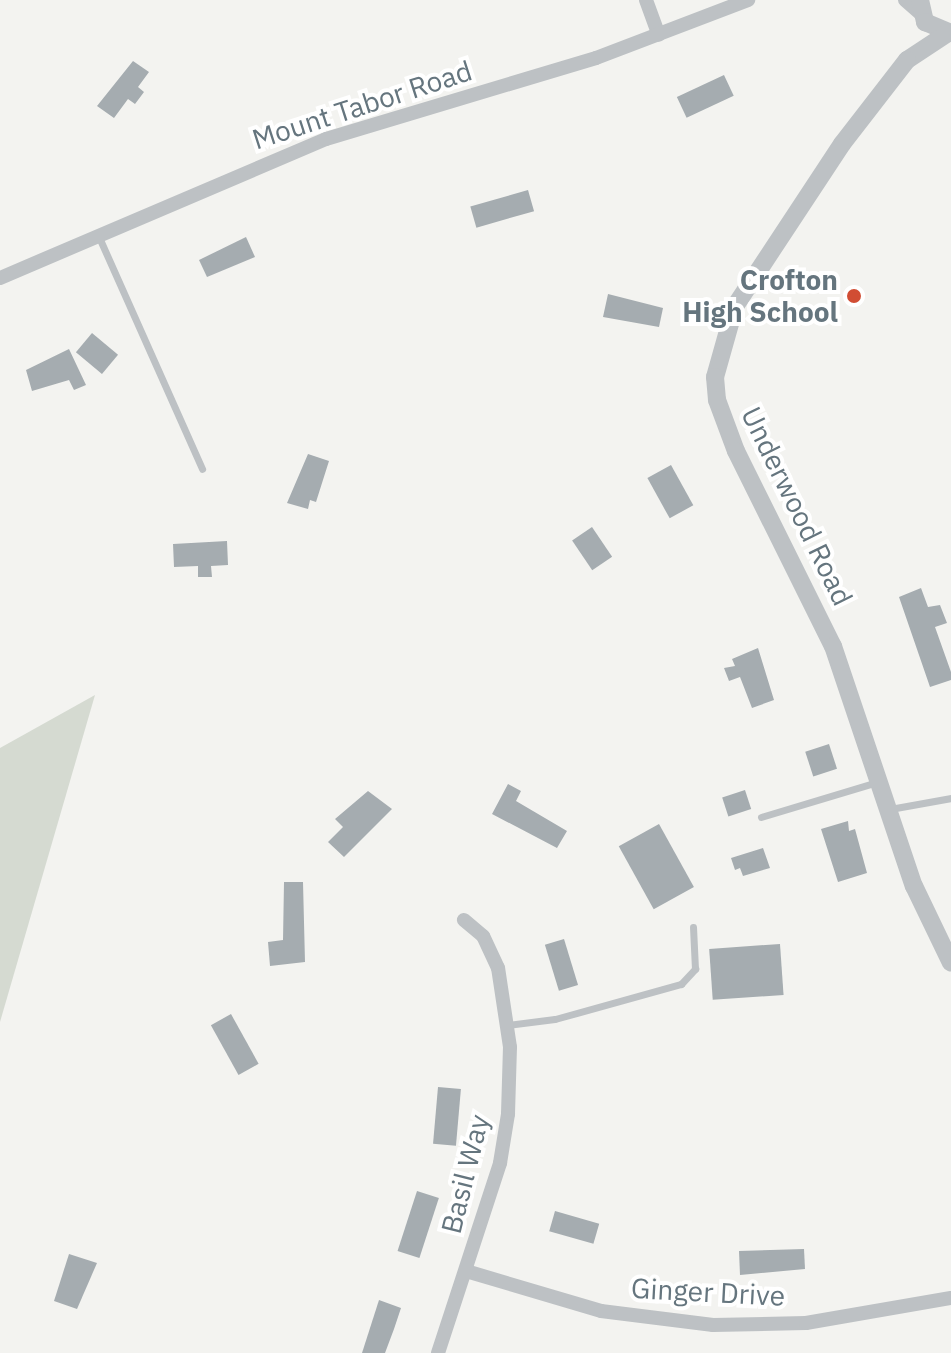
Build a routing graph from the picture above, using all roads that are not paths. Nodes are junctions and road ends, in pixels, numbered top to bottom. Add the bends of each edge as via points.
1 (646, 0) edge
2 (748, 0) edge
3 (905, 0) edge
4 (920, 9) edge
5 (950, 33) edge
6 (659, 35) junction
7 (907, 60) junction
8 (98, 235) junction
9 (0, 278) edge
10 (202, 469) dead end
11 (879, 782) junction
12 (951, 798) edge
13 (887, 809) junction
14 (761, 817) dead end
15 (464, 920) dead end
16 (693, 927) dead end
17 (951, 963) edge
18 (507, 1025) junction
19 (466, 1271) junction
20 (951, 1298) edge
21 (438, 1353) edge

1 - 6 street
2 - 6 street, Mount Tabor Road
3 - 4 street
4 - 5 street via 931,28
4 - 7 street, Underwood Road
5 - 7 street, Underwood Road
6 - 8 street, Mount Tabor Road via 326,139
7 - 11 street, Underwood Road via 842,144 754,274 724,332 715,377 725,425 821,619
8 - 9 street, Mount Tabor Road
8 - 10 lane
11 - 13 street, Underwood Road
11 - 14 lane
12 - 13 lane
13 - 17 street, Underwood Road via 914,886
15 - 18 street, Basil Way via 492,951
16 - 18 lane via 695,969 681,984 555,1019
18 - 19 street, Basil Way via 508,1114 500,1163
19 - 20 street, Ginger Drive via 601,1311 713,1325 820,1321
19 - 21 street, Basil Way

